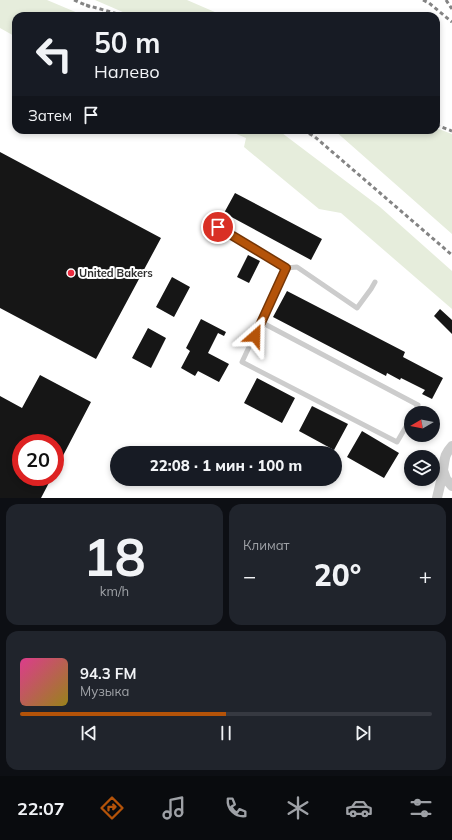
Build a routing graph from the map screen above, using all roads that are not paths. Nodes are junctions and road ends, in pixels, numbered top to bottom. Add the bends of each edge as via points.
1 (218, 227) dead end
2 (286, 268) junction
3 (375, 282) dead end
4 (261, 322) junction
5 (418, 406) edge
6 (404, 430) edge
7 (452, 446) edge
8 (443, 470) junction
9 (452, 486) edge
10 (437, 498) edge

1 - 2 lane
2 - 3 lane via 297,267 356,308
2 - 4 lane
4 - 5 lane
4 - 6 lane via 242,362 397,442
7 - 8 street via 447,451
8 - 9 street
8 - 10 street

